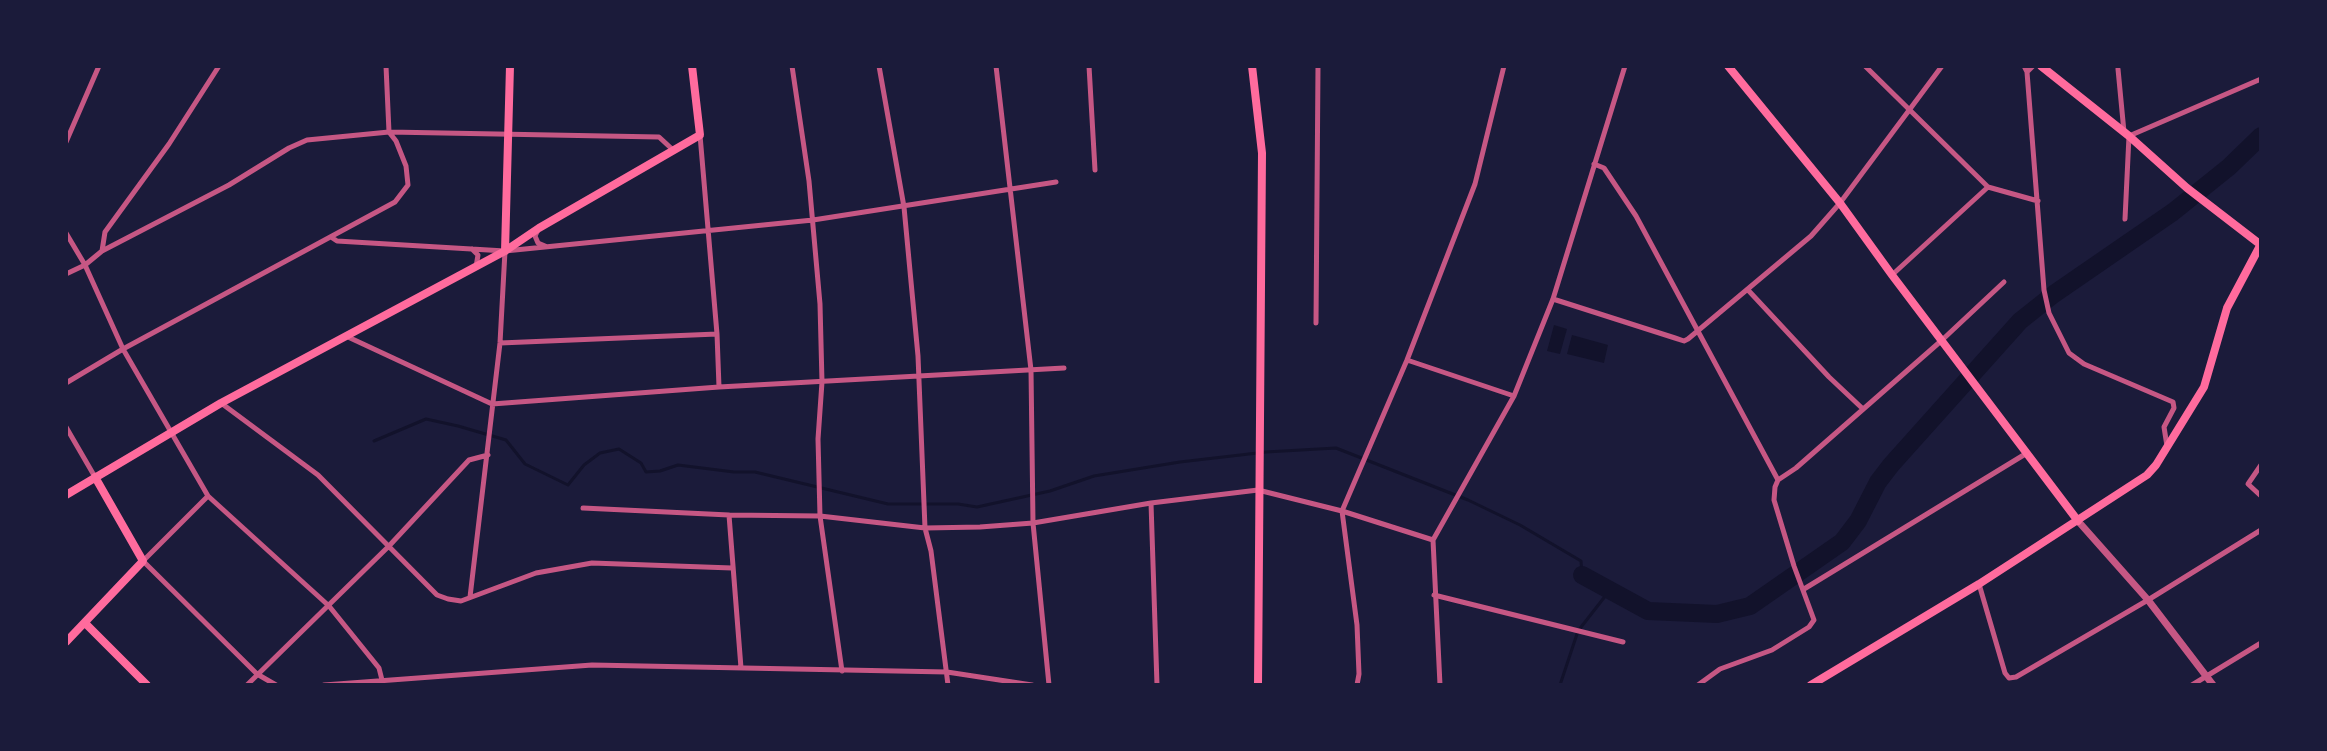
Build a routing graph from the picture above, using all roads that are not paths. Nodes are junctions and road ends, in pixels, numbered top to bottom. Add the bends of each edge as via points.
1 (99, 66) edge
2 (219, 66) edge
3 (386, 66) edge
4 (510, 66) edge
5 (692, 66) edge
6 (792, 66) edge
7 (879, 66) edge
8 (996, 66) edge
9 (1089, 66) edge
10 (1252, 66) edge
11 (1318, 66) edge
12 (1504, 66) edge
13 (1625, 66) edge
14 (1728, 66) edge
15 (1865, 66) edge
16 (1942, 66) edge
17 (2024, 66) edge
18 (2033, 66) edge
19 (2041, 66) edge
20 (2118, 69) dead end
21 (2028, 72) junction
22 (2261, 79) edge
23 (1909, 111) junction
24 (389, 132) junction
25 (509, 134) junction
26 (2127, 134) junction
27 (700, 135) junction
28 (66, 142) edge
29 (672, 149) junction
30 (1594, 164) junction
31 (1095, 170) dead end
32 (1056, 182) dead end
33 (1988, 187) junction
34 (1008, 191) junction
35 (2038, 201) junction
36 (1840, 203) junction
37 (904, 207) junction
38 (813, 220) junction
39 (2125, 220) dead end
40 (539, 228) junction
41 (707, 232) junction
42 (66, 233) edge
43 (331, 237) junction
44 (2261, 245) edge
45 (545, 246) junction
46 (472, 249) junction
47 (102, 251) junction
48 (505, 251) junction
49 (85, 265) junction
50 (476, 267) junction
51 (66, 274) edge
52 (1892, 275) junction
53 (2004, 282) dead end
54 (1748, 290) junction
55 (1553, 298) junction
56 (1316, 323) dead end
57 (1699, 331) junction
58 (718, 334) junction
59 (348, 337) junction
60 (1941, 340) junction
61 (500, 343) junction
62 (123, 349) junction
63 (1407, 360) junction
64 (1064, 368) dead end
65 (1030, 370) junction
66 (917, 376) junction
67 (822, 382) junction
68 (66, 383) edge
69 (719, 387) junction
70 (1514, 396) junction
71 (221, 403) junction
72 (492, 404) junction
73 (1863, 409) junction
74 (66, 428) edge
75 (170, 431) junction
76 (2168, 446) junction
77 (2027, 453) junction
78 (488, 455) junction
79 (2261, 465) edge
80 (95, 477) junction
81 (1778, 480) junction
82 (1258, 490) junction
83 (66, 495) edge
84 (208, 496) junction
85 (2261, 496) edge
86 (1151, 503) junction
87 (583, 508) dead end
88 (1342, 511) junction
89 (729, 515) junction
90 (820, 516) junction
91 (2078, 521) junction
92 (1033, 523) junction
93 (925, 528) junction
94 (2261, 530) edge
95 (1433, 540) junction
96 (389, 546) junction
97 (143, 561) junction
98 (732, 568) junction
99 (1979, 584) junction
100 (1804, 589) junction
101 (1434, 595) junction
102 (470, 597) junction
103 (2148, 600) junction
104 (329, 606) junction
105 (85, 623) junction
106 (66, 642) edge
107 (1623, 642) dead end
108 (2261, 643) edge
109 (741, 668) junction
110 (842, 671) junction
111 (947, 672) junction
112 (257, 674) junction
113 (2205, 676) junction
114 (382, 680) junction
115 (1014, 683) edge
116 (147, 685) edge
117 (247, 685) edge
118 (276, 685) edge
119 (324, 685) edge
120 (948, 685) edge
121 (1032, 685) edge
122 (1050, 685) edge
123 (1157, 685) edge
124 (1258, 685) edge
125 (1357, 685) edge
126 (1440, 685) edge
127 (1698, 685) edge
128 (1811, 685) edge
129 (2192, 685) edge
130 (2213, 685) edge

1 - 28 street
2 - 47 street via 169,144 104,232
3 - 24 street
4 - 25 main road
5 - 27 main road
6 - 38 street
7 - 37 street
8 - 34 street
9 - 31 street
10 - 82 main road via 1262,153
11 - 56 street
12 - 63 street via 1475,184
13 - 30 street
14 - 36 main road
15 - 23 street
16 - 23 street
17 - 21 street
18 - 21 street
19 - 26 main road
20 - 26 street
21 - 35 street
22 - 26 street
23 - 33 street
23 - 36 street
24 - 25 street
24 - 43 street via 406,166 408,185 395,202
24 - 47 street via 307,140
25 - 29 street via 659,137
25 - 48 main road
26 - 39 street
26 - 44 main road via 2187,188
27 - 29 main road
27 - 41 street
29 - 40 main road
30 - 55 street
30 - 57 street via 1604,168 1636,216
32 - 34 street
33 - 35 street
33 - 52 street
34 - 37 street
34 - 65 street
35 - 76 street via 2044,290 2049,314 2070,352 2084,364 2173,402 2174,408 2164,427
36 - 52 main road
36 - 54 street via 1811,236
37 - 38 street
37 - 66 street via 918,356
38 - 41 street
38 - 67 street
40 - 45 street via 535,236 538,243
40 - 48 main road
41 - 45 street
41 - 58 street
42 - 49 street
43 - 46 street via 337,241
43 - 62 street
44 - 76 main road via 2227,308 2204,387
45 - 48 street
46 - 48 street
46 - 50 street via 478,254
47 - 49 street
48 - 50 main road
48 - 61 street
49 - 51 street
49 - 62 street
50 - 59 main road
52 - 60 main road
53 - 60 street
54 - 57 street
54 - 73 street
55 - 57 street via 1684,340
55 - 70 street
57 - 81 street
58 - 61 street
58 - 69 street
59 - 71 main road
59 - 72 street
60 - 73 street
60 - 77 main road
61 - 72 street
62 - 68 street
62 - 75 street
63 - 70 street
63 - 88 street
64 - 65 street
65 - 66 street
65 - 92 street
66 - 67 street
66 - 93 street
67 - 69 street
67 - 90 street via 818,439
69 - 72 street
70 - 95 street
71 - 75 main road
71 - 96 street via 318,475
72 - 78 street
73 - 81 street
74 - 80 street
75 - 80 main road
75 - 84 street
76 - 91 main road via 2147,475
77 - 91 main road
77 - 100 street
78 - 96 street via 469,460
78 - 102 street
79 - 85 street via 2248,484
80 - 83 main road
80 - 97 main road
81 - 100 street via 1774,500
82 - 86 street
82 - 88 street
82 - 124 main road
84 - 97 street
84 - 104 street
86 - 92 street
86 - 123 street
87 - 89 street
88 - 95 street
88 - 125 street via 1357,625
89 - 90 street
89 - 98 street
90 - 93 street
90 - 110 street
91 - 99 main road
91 - 103 street
92 - 93 street
92 - 122 street
93 - 111 street
94 - 103 street
95 - 101 street
96 - 102 street via 437,595 461,601
96 - 104 street
97 - 105 main road
97 - 112 street
98 - 102 street via 592,563 536,573
98 - 109 street
99 - 103 street via 2009,678 2016,677
99 - 128 main road
100 - 127 street via 1814,620 1809,627 1772,650 1720,669
101 - 107 street
101 - 126 street
103 - 113 street
104 - 112 street
104 - 114 street via 379,668
105 - 106 main road
105 - 116 main road
108 - 113 street
109 - 110 street
109 - 114 street via 592,665
110 - 111 street
111 - 115 street
111 - 120 street
112 - 117 street
112 - 118 street
113 - 129 street
113 - 130 street
114 - 119 street
115 - 121 street

